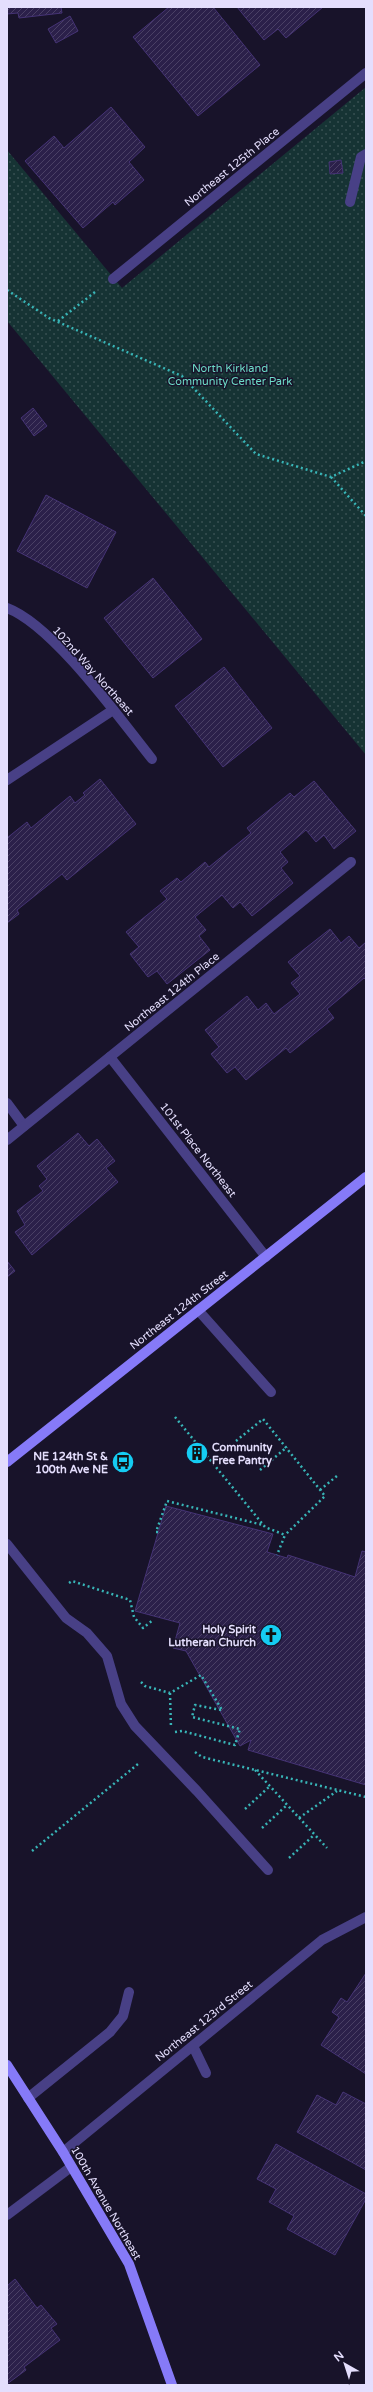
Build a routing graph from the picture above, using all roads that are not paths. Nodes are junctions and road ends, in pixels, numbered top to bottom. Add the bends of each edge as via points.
1 (366, 73) edge
2 (366, 154) edge
3 (350, 202) dead end
4 (113, 279) road end
5 (7, 608) edge
6 (113, 710) junction
7 (152, 759) dead end
8 (7, 780) edge
9 (351, 862) dead end
10 (110, 1057) junction
11 (7, 1103) edge
12 (24, 1126) junction
13 (7, 1140) edge
14 (366, 1177) edge
15 (266, 1257) junction
16 (198, 1310) junction
17 (270, 1392) dead end
18 (7, 1462) edge
19 (7, 1544) edge
20 (268, 1870) dead end
21 (366, 1917) edge
22 (129, 1992) dead end
23 (193, 2046) junction
24 (7, 2065) edge
25 (206, 2073) dead end
26 (28, 2098) junction
27 (63, 2152) junction
28 (71, 2167) junction
29 (7, 2215) edge
30 (172, 2385) edge

1 - 4 street, Northeast 125th Place
2 - 3 street via 361,157
5 - 6 street, 102nd Way Northeast via 18,612 52,640
6 - 7 street, 102nd Way Northeast
6 - 8 street
9 - 10 street, Northeast 124th Place
10 - 12 street, Northeast 124th Place
10 - 15 street, 101st Place Northeast
11 - 12 street
12 - 13 street, Northeast 124th Place
14 - 15 main road, Northeast 124th Street
15 - 16 main road, Northeast 124th Street
16 - 17 street
16 - 18 main road, Northeast 124th Street
19 - 20 street via 66,1618 87,1633 107,1656 121,1704 135,1726
21 - 23 street, Northeast 123rd Street via 322,1940
22 - 26 street via 123,2016 110,2032
23 - 25 street
23 - 27 street, Northeast 123rd Street
24 - 26 main road, 100th Avenue Northeast
26 - 27 main road, 100th Avenue Northeast
27 - 28 main road, 100th Avenue Northeast
28 - 29 street
28 - 30 main road, 100th Avenue Northeast via 129,2264

